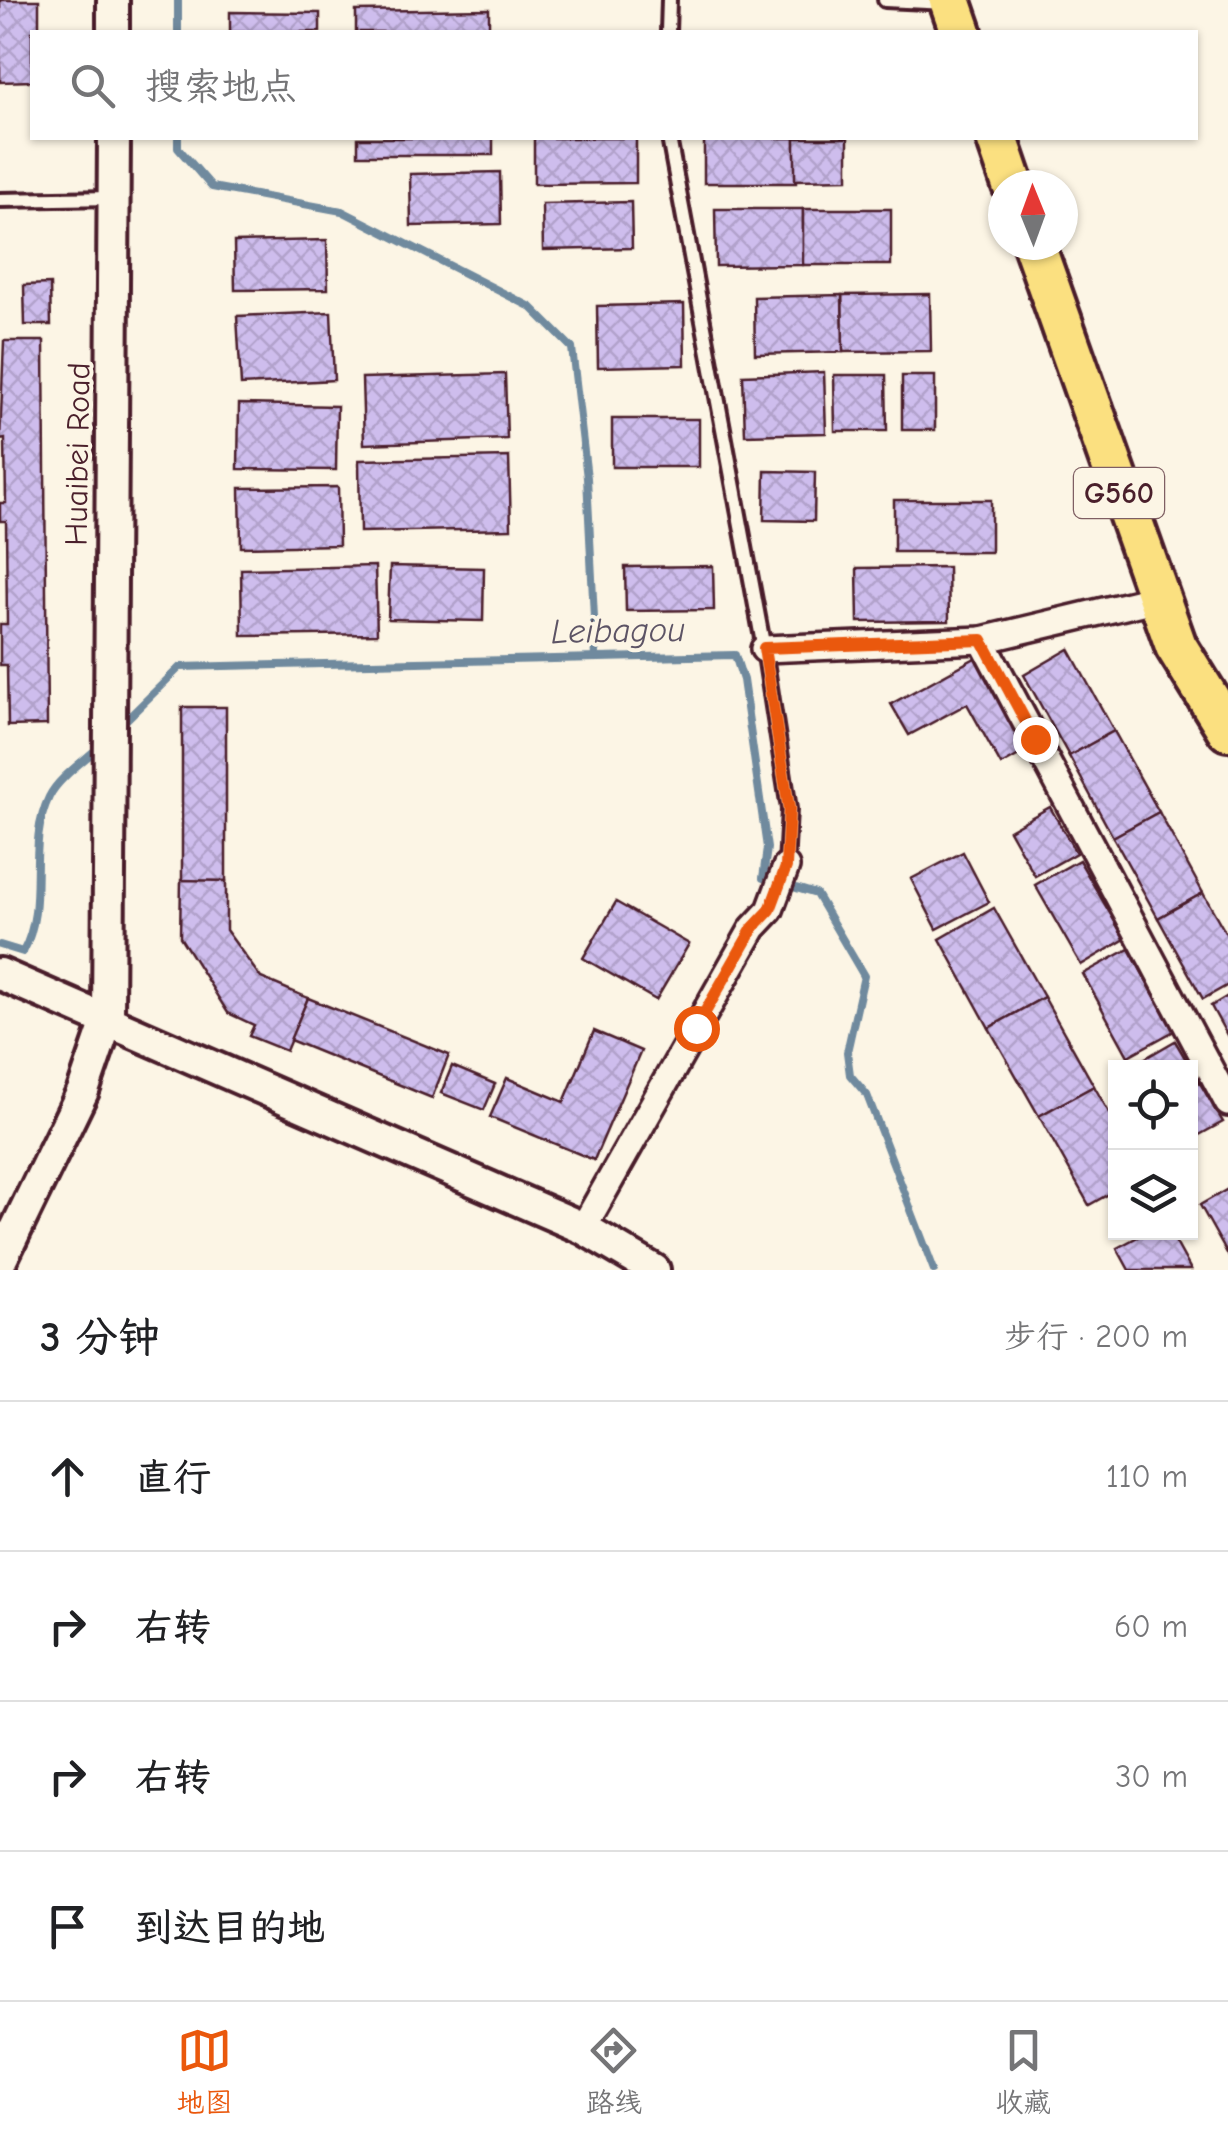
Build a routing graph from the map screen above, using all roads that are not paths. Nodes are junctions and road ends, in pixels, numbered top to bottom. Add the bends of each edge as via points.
1 (113, 0) edge
2 (669, 0) edge
3 (885, 0) edge
4 (954, 12) edge
5 (113, 30) edge
6 (668, 30) edge
7 (114, 140) edge
8 (669, 140) edge
9 (998, 140) edge
10 (1009, 170) edge
11 (114, 198) junction
12 (0, 200) edge
13 (1039, 260) edge
14 (1158, 598) junction
15 (982, 640) junction
16 (764, 648) junction
17 (1228, 730) edge
18 (786, 867) joint
19 (0, 974) edge
20 (108, 1018) junction
21 (1228, 1103) edge
22 (583, 1228) junction
23 (0, 1262) edge
24 (654, 1270) edge

1 - 5 street
2 - 6 lane
3 - 4 lane
7 - 11 street, Huaibei Road
8 - 16 lane
9 - 10 highway
11 - 12 lane
11 - 20 street, Huaibei Road
13 - 14 highway, G560
14 - 15 street
14 - 17 highway, G560 via 1176,646
15 - 16 street
15 - 21 street
16 - 18 lane via 789,809
18 - 22 street via 770,910 753,928
19 - 20 street
20 - 22 street
20 - 23 street via 83,1090
22 - 24 street

